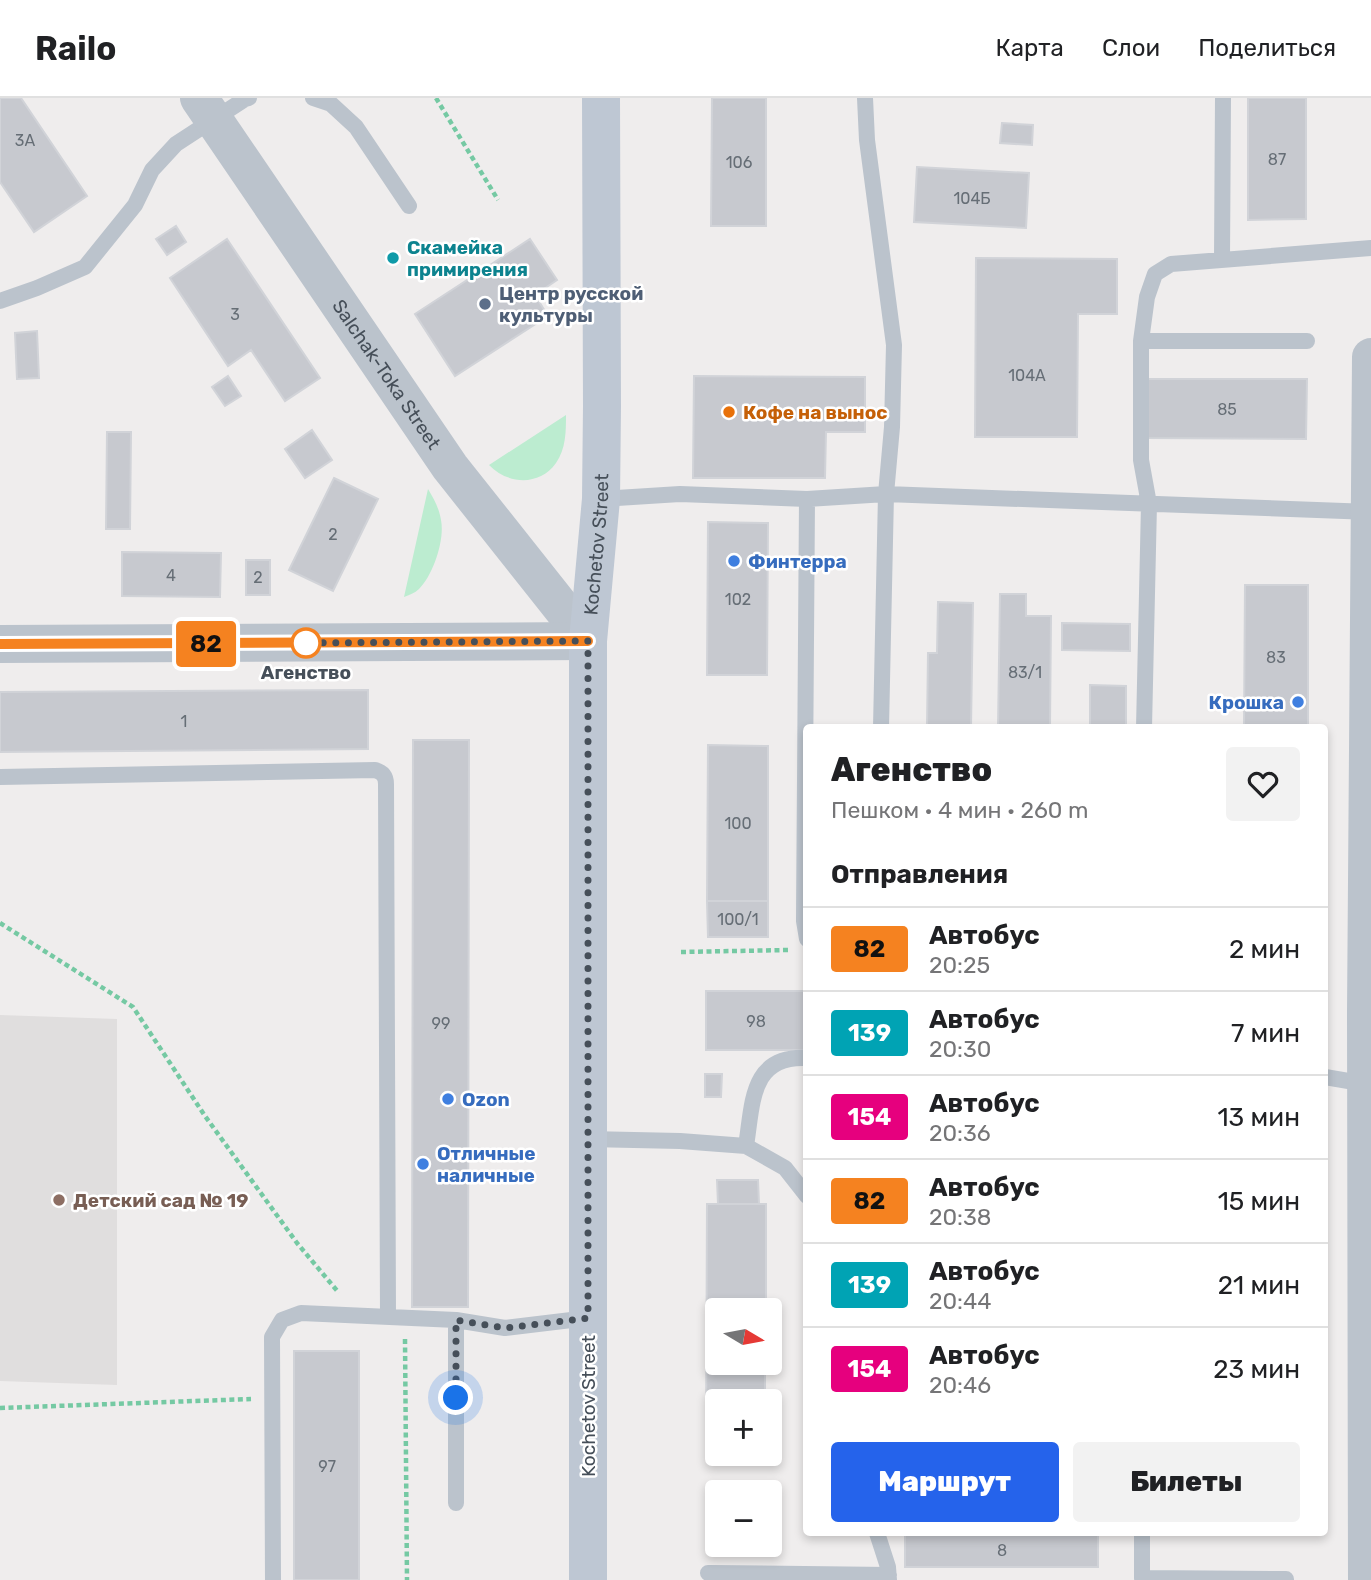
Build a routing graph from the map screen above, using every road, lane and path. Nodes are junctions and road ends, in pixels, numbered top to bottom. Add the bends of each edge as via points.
1 (249, 98) edge
2 (313, 98) edge
3 (436, 98) edge
4 (601, 98) edge
5 (864, 98) edge
6 (1223, 98) edge
7 (206, 109) edge
8 (498, 200) dead end
9 (408, 206) dead end
10 (1371, 247) edge
11 (1223, 259) junction
12 (0, 301) edge
13 (1141, 341) junction
14 (1307, 341) dead end
15 (1371, 357) edge
16 (886, 494) junction
17 (601, 499) junction
18 (807, 499) junction
19 (1149, 504) junction
20 (1370, 512) edge
21 (588, 641) junction
22 (0, 644) edge
23 (805, 724) edge
24 (881, 724) edge
25 (1144, 724) edge
26 (0, 777) edge
27 (0, 923) edge
28 (802, 945) edge
29 (681, 952) dead end
30 (1369, 1012) edge
31 (803, 1058) edge
32 (1328, 1078) edge
33 (1366, 1084) junction
34 (588, 1139) junction
35 (746, 1146) junction
36 (803, 1191) edge
37 (358, 1315) junction
38 (388, 1316) junction
39 (405, 1317) junction
40 (588, 1318) junction
41 (456, 1320) junction
42 (273, 1398) junction
43 (0, 1408) edge
44 (456, 1503) dead end
45 (878, 1536) edge
46 (1142, 1536) edge
47 (708, 1573) dead end
48 (889, 1578) edge
49 (1286, 1579) edge
50 (273, 1580) edge
51 (407, 1580) edge
52 (588, 1580) edge
53 (1367, 1580) edge

1 - 7 lane
2 - 9 lane via 331,104 356,127
3 - 8 path
4 - 17 main road, Kochetov Street
5 - 16 lane via 894,345
6 - 11 lane
7 - 12 lane via 152,170 135,205 85,267
7 - 21 street, Salchak-Toka Street via 450,467
10 - 11 lane
11 - 13 lane via 1171,264 1155,274
13 - 14 lane
13 - 19 lane via 1141,460
15 - 20 street
16 - 18 lane
16 - 19 lane
16 - 24 lane
17 - 18 lane via 680,494
17 - 21 main road, Kochetov Street
18 - 23 lane
19 - 20 lane
19 - 25 lane
20 - 30 street
21 - 22 street
21 - 34 main road, Kochetov Street
26 - 38 lane via 382,773 386,784
27 - 37 path via 133,1007 297,1243
28 - 29 path
30 - 33 street
31 - 35 lane via 776,1062 764,1072 755,1086
32 - 33 lane
33 - 53 street
34 - 35 lane
34 - 40 main road, Kochetov Street
35 - 36 lane via 785,1168
37 - 38 lane
37 - 42 lane via 301,1313 282,1320 272,1337
38 - 39 lane
39 - 41 lane
39 - 51 path
40 - 41 lane via 505,1328
40 - 52 main road, Kochetov Street
41 - 44 lane
42 - 43 path
42 - 50 lane
45 - 48 lane
46 - 49 lane via 1142,1578
47 - 48 lane

